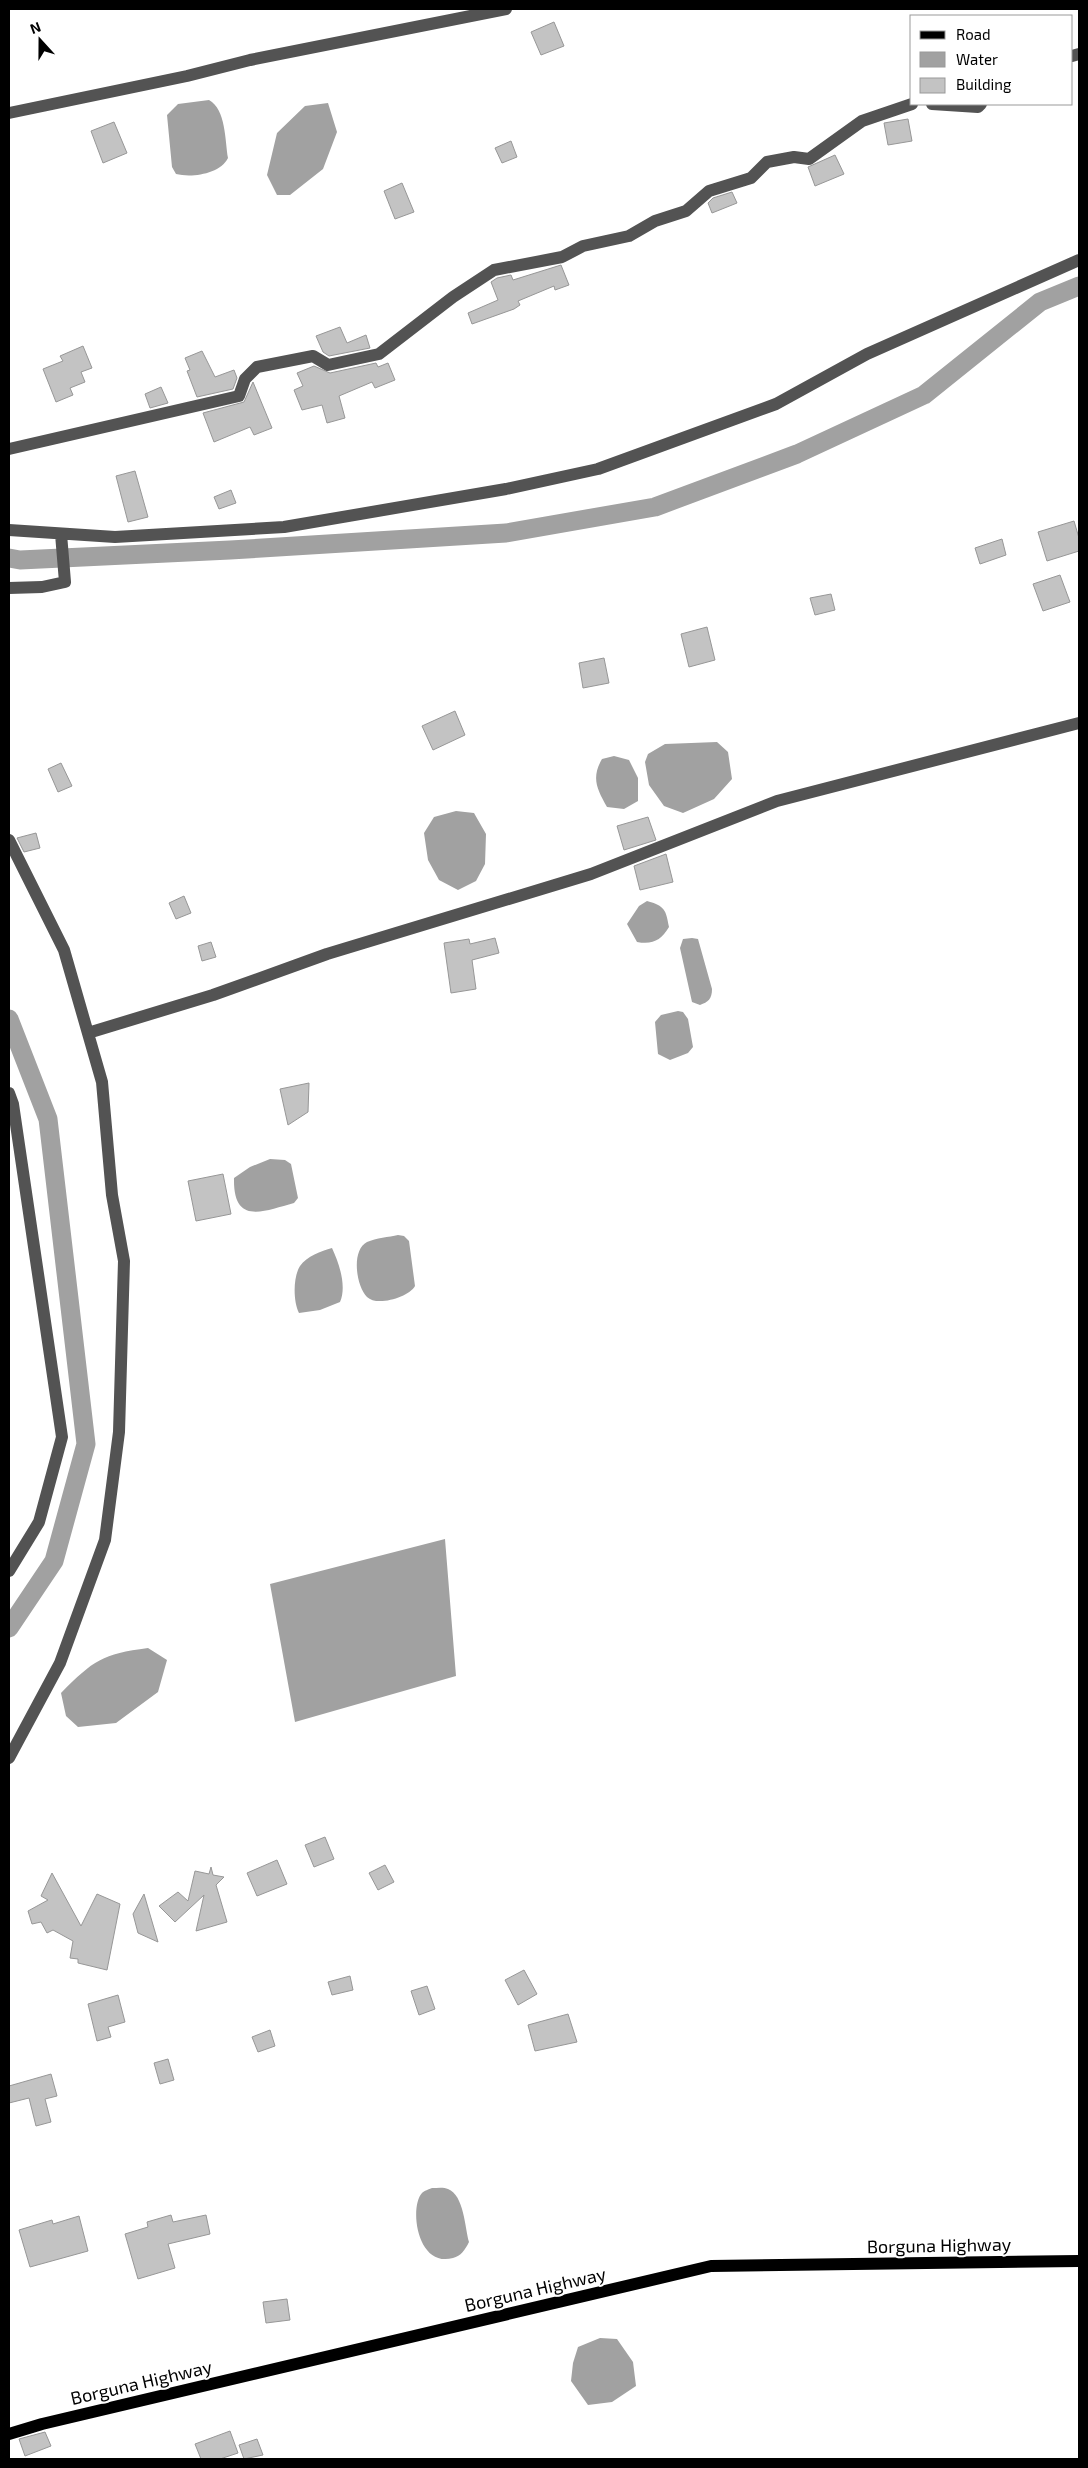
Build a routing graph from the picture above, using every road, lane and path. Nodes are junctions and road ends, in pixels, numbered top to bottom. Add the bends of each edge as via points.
1 (506, 9) edge
2 (910, 105) edge
3 (947, 105) edge
4 (980, 105) edge
5 (9, 113) edge
6 (1079, 260) edge
7 (9, 449) edge
8 (9, 530) edge
9 (61, 534) junction
10 (9, 588) edge
11 (1079, 723) edge
12 (9, 840) edge
13 (88, 1033) junction
14 (9, 1093) edge
15 (9, 1571) edge
16 (9, 1758) edge
17 (1079, 2261) edge
18 (9, 2434) edge

1 - 5 street via 250,60
2 - 7 street via 862,121 809,159 794,157 766,162 751,178 709,191 686,211 655,221 629,236 583,246 562,257 494,270 379,354 328,366 313,356 256,367 245,379 239,396
3 - 4 street
6 - 9 street via 867,354 776,404 598,469 477,495 284,527 115,537
8 - 9 street
9 - 10 street via 65,582 42,587
11 - 13 street via 777,802 591,874 327,954 213,996
12 - 13 street via 64,950
13 - 16 street via 102,1082 112,1195 124,1261 119,1432 105,1540 60,1663
14 - 15 street via 18,1134 62,1437 39,1522
17 - 18 main road, Borguna Highway via 710,2266

